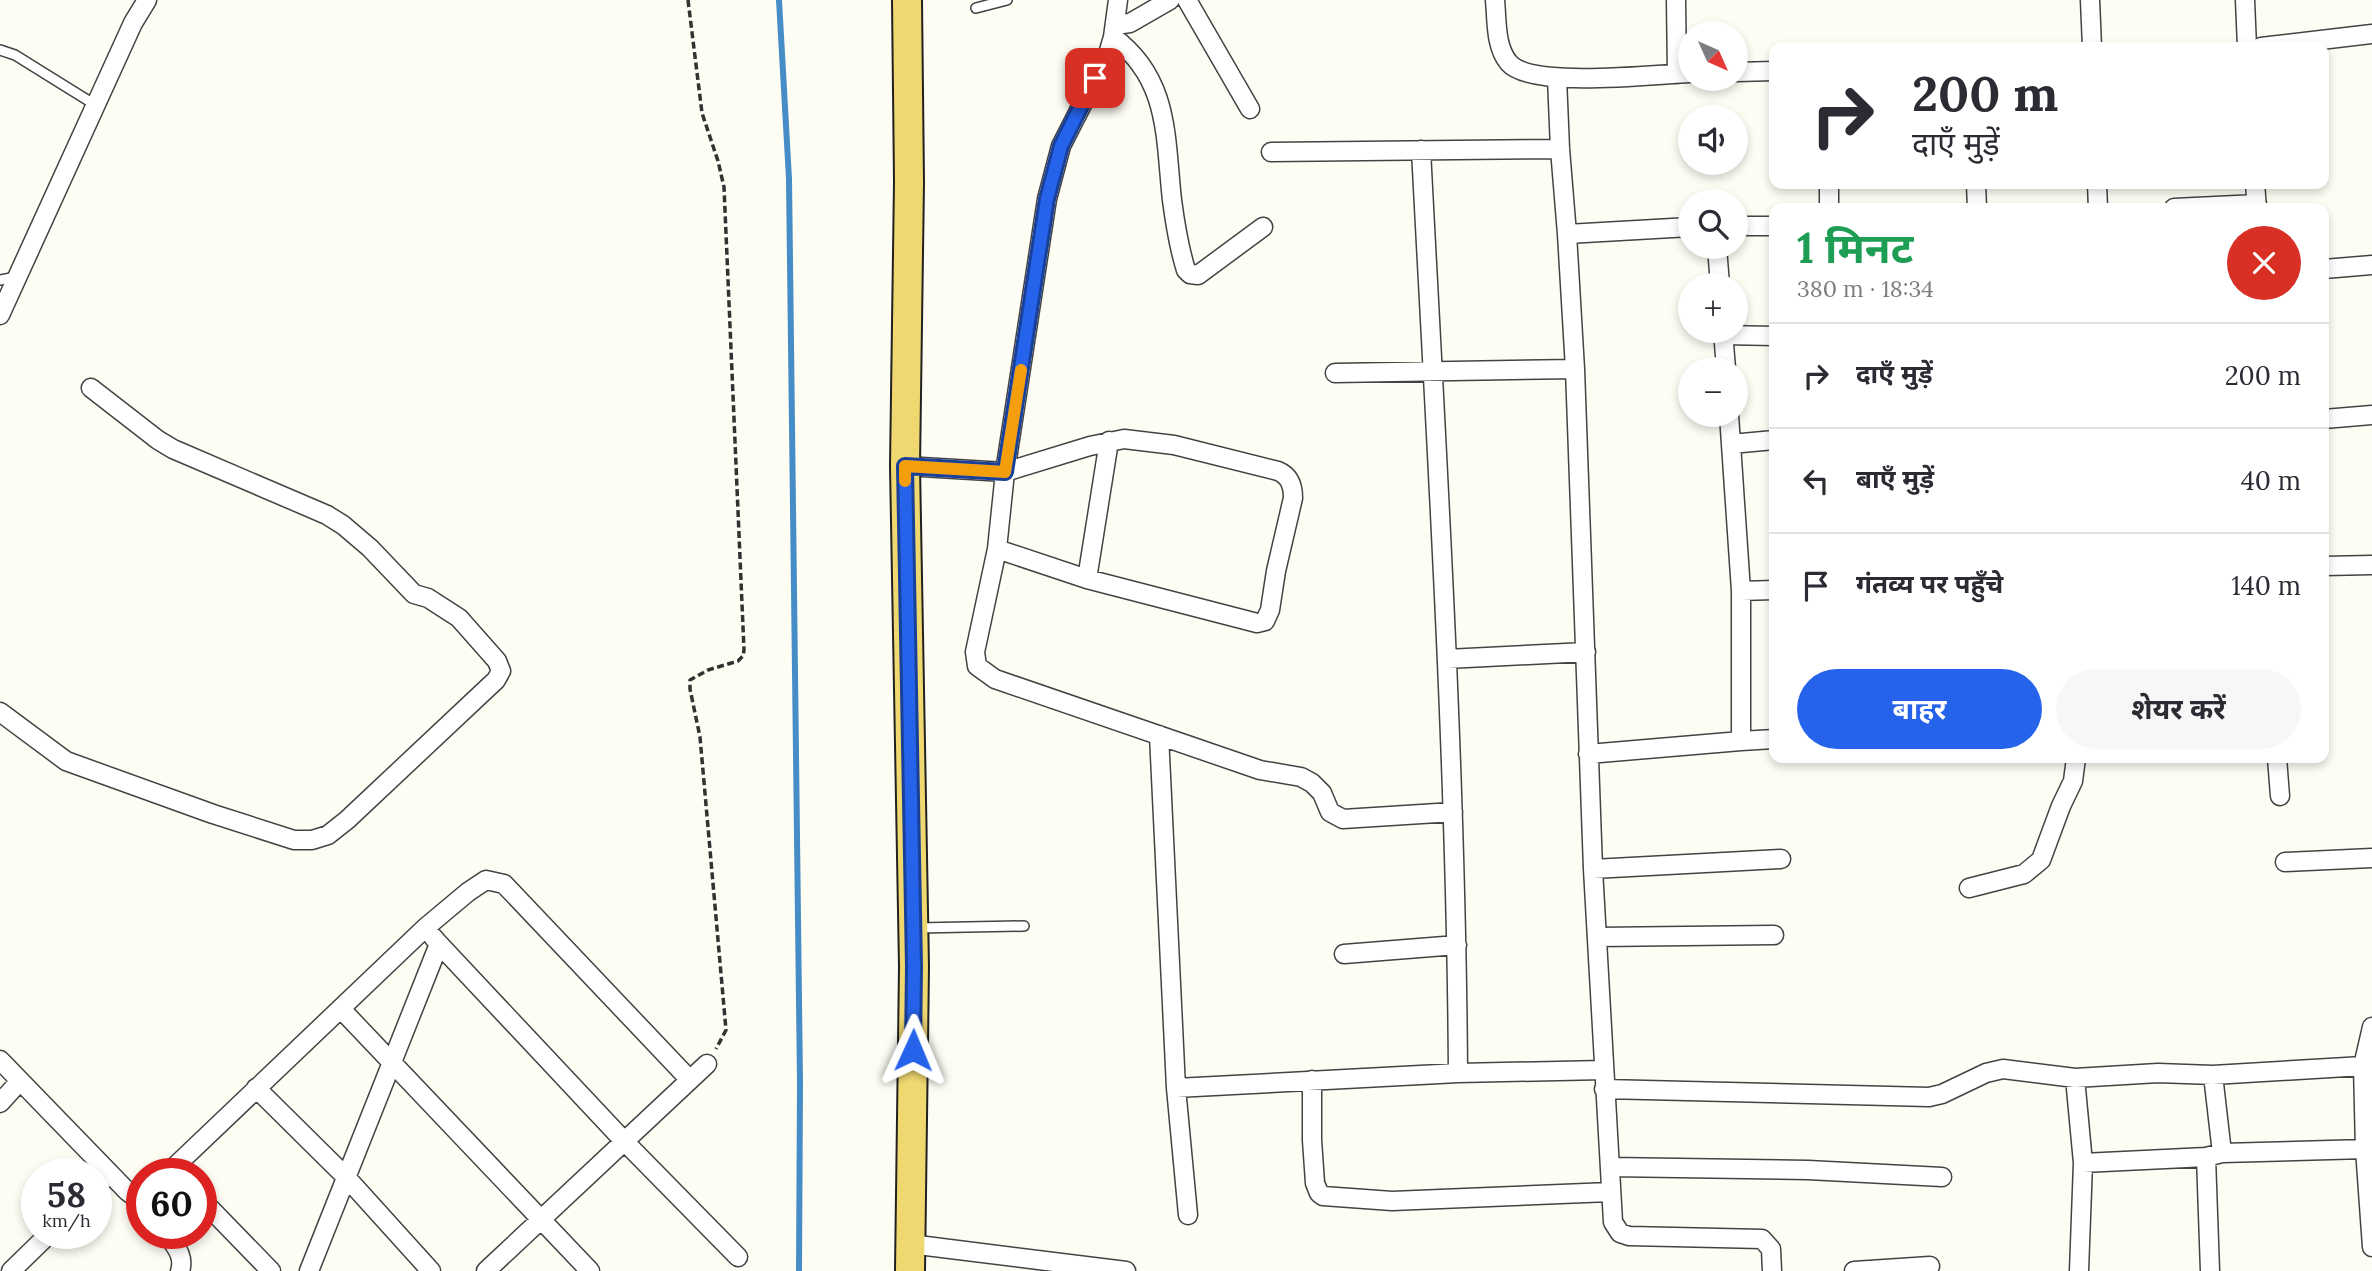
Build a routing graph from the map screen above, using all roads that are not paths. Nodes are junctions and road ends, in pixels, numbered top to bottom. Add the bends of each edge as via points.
1 (147, 0) edge
2 (907, 0) edge
3 (1007, 0) edge
4 (1118, 0) edge
5 (1170, 0) edge
6 (1187, 0) edge
7 (1495, 0) edge
8 (1676, 0) edge
9 (2090, 0) edge
10 (2245, 0) edge
11 (976, 8) dead end
12 (1678, 21) edge
13 (1114, 31) junction
14 (2372, 34) edge
15 (2092, 42) edge
16 (2248, 42) edge
17 (2304, 42) edge
18 (0, 50) edge
19 (1769, 71) edge
20 (1748, 72) edge
21 (1678, 73) edge
22 (1557, 78) junction
23 (97, 106) junction
24 (1250, 109) dead end
25 (1560, 149) junction
26 (1421, 150) junction
27 (1271, 152) dead end
28 (1748, 226) edge
29 (1769, 226) edge
30 (1263, 227) dead end
31 (1678, 228) edge
32 (1567, 234) junction
33 (2372, 265) edge
34 (2329, 269) edge
35 (18, 276) junction
36 (0, 280) edge
37 (0, 315) edge
38 (1748, 334) edge
39 (1769, 336) edge
40 (1575, 369) junction
41 (1432, 371) junction
42 (1335, 373) dead end
43 (91, 388) dead end
44 (2372, 415) edge
45 (2329, 419) edge
46 (1730, 427) edge
47 (1769, 440) edge
48 (1109, 441) junction
49 (1731, 444) junction
50 (905, 466) junction
51 (1005, 472) junction
52 (997, 549) junction
53 (2372, 565) edge
54 (2329, 566) edge
55 (1087, 579) junction
56 (1769, 590) edge
57 (1741, 591) junction
58 (1587, 652) junction
59 (1447, 659) junction
60 (0, 712) edge
61 (1159, 735) junction
62 (1769, 739) edge
63 (1741, 741) junction
64 (1588, 754) junction
65 (2075, 763) edge
66 (2277, 763) edge
67 (2280, 796) dead end
68 (1452, 812) junction
69 (2372, 858) edge
70 (1782, 859) dead end
71 (2285, 862) dead end
72 (1593, 869) junction
73 (1969, 888) dead end
74 (1024, 926) dead end
75 (425, 928) junction
76 (914, 928) junction
77 (1774, 935) dead end
78 (1597, 937) junction
79 (439, 944) junction
80 (1457, 945) junction
81 (1344, 954) dead end
82 (341, 1009) junction
83 (2372, 1027) edge
84 (0, 1060) edge
85 (391, 1060) junction
86 (707, 1064) road end
87 (2363, 1066) junction
88 (1603, 1070) junction
89 (1458, 1073) junction
90 (2213, 1076) junction
91 (2075, 1077) junction
92 (690, 1080) junction
93 (1312, 1080) junction
94 (20, 1081) junction
95 (256, 1088) junction
96 (1176, 1088) junction
97 (1604, 1089) junction
98 (0, 1103) edge
99 (624, 1141) junction
100 (2365, 1149) junction
101 (2214, 1155) junction
102 (94, 1158) edge
103 (187, 1158) edge
104 (2083, 1163) junction
105 (1610, 1167) junction
106 (112, 1177) edge
107 (346, 1177) junction
108 (1942, 1177) dead end
109 (126, 1190) edge
110 (1610, 1192) junction
111 (1188, 1214) dead end
112 (217, 1215) edge
113 (541, 1219) junction
114 (2372, 1247) edge
115 (34, 1249) edge
116 (177, 1249) edge
117 (738, 1257) dead end
118 (910, 1257) edge
119 (1930, 1266) dead end
120 (11, 1271) edge
121 (180, 1271) edge
122 (271, 1271) edge
123 (309, 1271) edge
124 (431, 1271) edge
125 (486, 1271) edge
126 (590, 1271) edge
127 (1126, 1271) edge
128 (1772, 1271) edge
129 (1854, 1271) edge
130 (2079, 1271) edge
131 (2210, 1271) edge

1 - 23 street
2 - 50 main road
3 - 11 lane
4 - 13 street
5 - 13 street
6 - 24 street
7 - 22 street via 1501,51 1507,61 1525,71
8 - 12 street
9 - 15 street
10 - 16 street
13 - 30 street via 1136,58 1160,102 1167,129 1172,202 1189,274 1198,275
13 - 51 street via 1108,54 1061,146 1047,199
14 - 17 street
18 - 23 lane
19 - 20 street
21 - 22 street
22 - 25 street
23 - 35 street
25 - 26 street
25 - 32 street
26 - 27 street
26 - 41 street
28 - 29 street
31 - 32 street
32 - 40 street
33 - 34 street
35 - 36 lane
35 - 37 street
38 - 39 street
40 - 41 street
40 - 58 street
41 - 42 street
41 - 59 street
43 - 60 street via 173,449 343,525 414,594 459,618 497,661 500,671 496,680 348,820 312,840 294,840 213,814 66,761
44 - 45 street
46 - 49 street
47 - 49 street
48 - 51 street
48 - 55 street
48 - 55 street via 1174,445 1278,471 1290,480 1293,498 1265,621 1251,622
49 - 57 street
50 - 51 street
50 - 76 main road
51 - 52 street
52 - 55 street
52 - 61 street via 975,652 977,666 995,679
53 - 54 street
56 - 57 street
57 - 63 street
58 - 59 street
58 - 64 street
59 - 68 street
61 - 68 street via 1260,770 1301,777 1322,793 1330,812 1343,819
61 - 96 street
62 - 63 street
63 - 64 street
64 - 72 street
65 - 73 street via 2073,781 2040,860 2024,874
66 - 67 street
68 - 80 street
69 - 71 street
70 - 72 street
72 - 78 street
74 - 76 lane
75 - 79 street
75 - 82 street
75 - 92 street via 477,885 486,880 504,884
76 - 118 main road
77 - 78 street
78 - 88 street
79 - 85 street
79 - 99 street
80 - 81 street
80 - 89 street
82 - 85 street
82 - 95 street
83 - 87 street
84 - 94 street
85 - 107 street
85 - 113 street
86 - 92 street
87 - 90 street
87 - 100 street
88 - 89 street
88 - 97 street
89 - 93 street
90 - 91 street
90 - 101 street
91 - 97 street via 2003,1069 1929,1097
91 - 104 street
92 - 99 street
93 - 96 street
93 - 110 street via 1315,1183 1324,1196 1392,1201
94 - 98 street
94 - 102 street
95 - 103 street
95 - 107 street
96 - 111 street
97 - 105 street
99 - 113 street
99 - 117 street
100 - 101 street
100 - 114 street
101 - 104 street
101 - 131 street
104 - 130 street
105 - 108 street
105 - 110 street
106 - 109 street
107 - 123 street
107 - 124 street
110 - 128 street via 1613,1222 1620,1233 1762,1239 1771,1249
112 - 122 street
113 - 125 street
113 - 126 street
115 - 120 street
116 - 121 street via 183,1263
118 - 127 street
119 - 129 street

